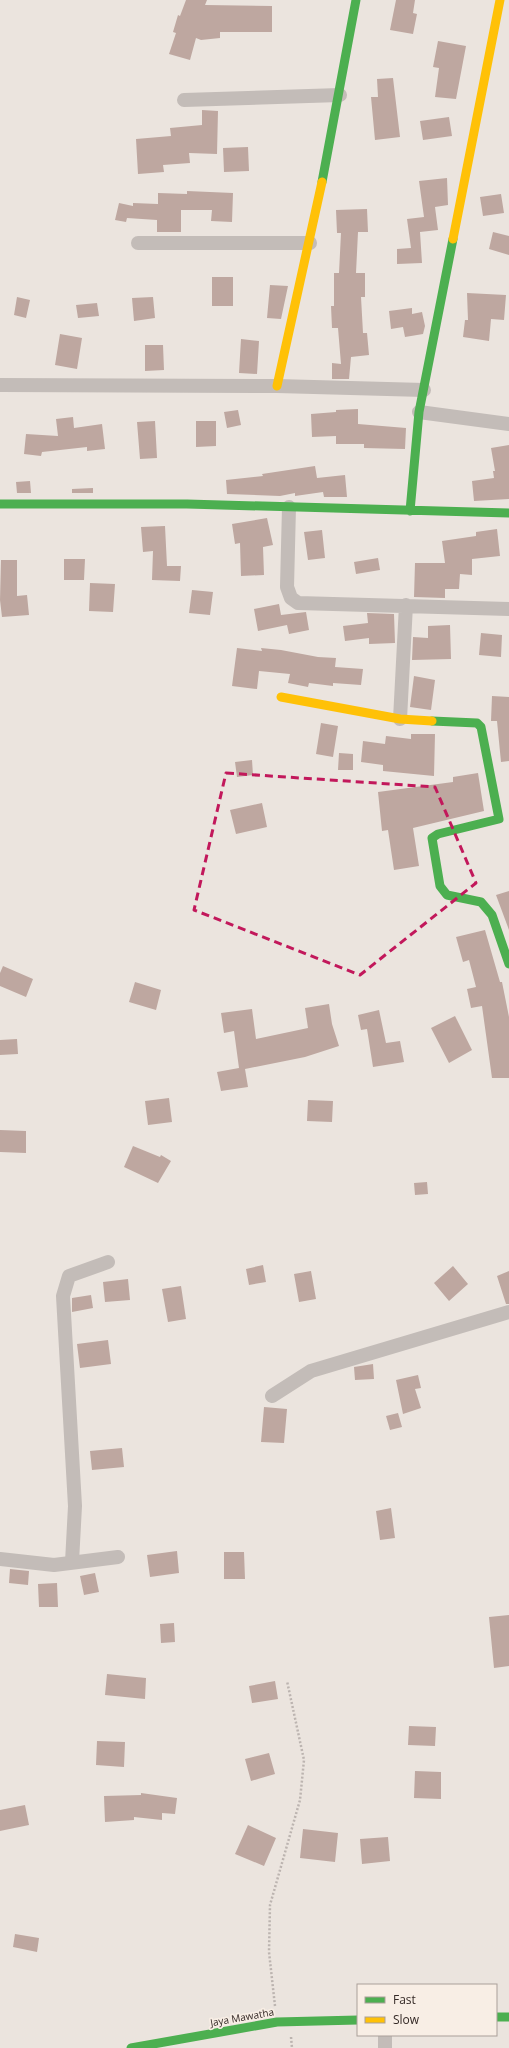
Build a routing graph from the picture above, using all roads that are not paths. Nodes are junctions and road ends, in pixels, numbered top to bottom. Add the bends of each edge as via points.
1 (356, 0) edge
2 (500, 0) edge
3 (340, 95) junction
4 (184, 100) dead end
5 (138, 243) dead end
6 (310, 243) junction
7 (0, 385) edge
8 (277, 386) junction
9 (424, 390) junction
10 (418, 412) junction
11 (509, 424) edge
12 (0, 504) edge
13 (289, 507) junction
14 (410, 511) junction
15 (509, 513) edge
16 (406, 604) junction
17 (509, 609) edge
18 (281, 697) dead end
19 (400, 719) junction
20 (509, 964) edge
21 (108, 1262) dead end
22 (509, 1312) edge
23 (272, 1396) dead end
24 (118, 1557) dead end
25 (0, 1560) edge
26 (72, 1562) junction
27 (509, 2017) edge
28 (497, 2018) edge
29 (357, 2020) edge
30 (385, 2036) edge
31 (131, 2048) edge
32 (385, 2048) edge

1 - 3 street
2 - 9 street
3 - 4 street
3 - 6 street
5 - 6 street
6 - 8 street
7 - 8 street
8 - 9 street
9 - 10 street
10 - 11 street
10 - 14 street
12 - 13 street
13 - 14 street
13 - 16 street via 287,587 291,598 298,602
14 - 15 street
16 - 17 street
16 - 19 street
18 - 19 street
19 - 20 street via 477,723 481,727 499,819 438,834 432,838 440,886 447,895 481,902 492,915
21 - 26 street via 68,1276 63,1296 75,1506
22 - 23 street via 312,1371
24 - 26 street
25 - 26 street via 54,1565
27 - 28 street
29 - 31 street, Jaya Mawatha via 277,2022
30 - 32 street

